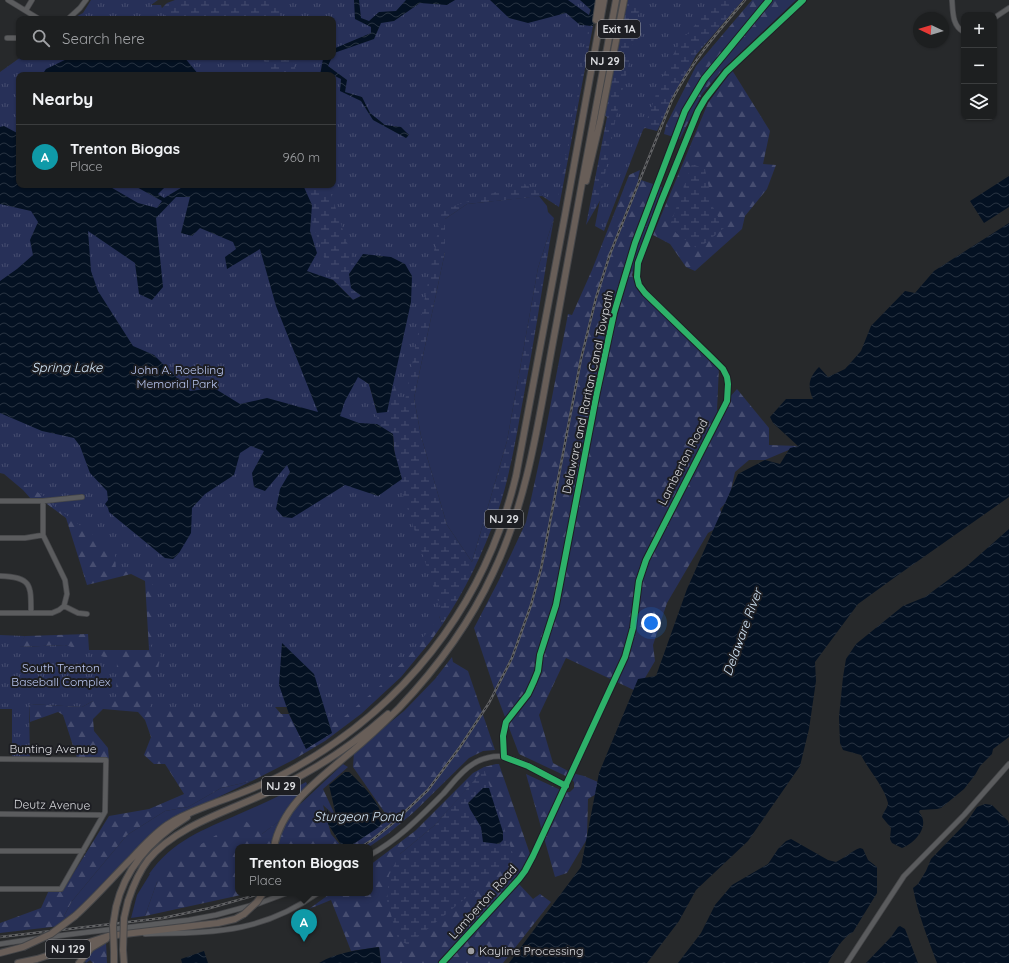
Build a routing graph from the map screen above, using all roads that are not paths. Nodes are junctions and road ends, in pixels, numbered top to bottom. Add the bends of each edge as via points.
1 (8, 0) edge
2 (32, 0) edge
3 (86, 0) edge
4 (599, 0) edge
5 (604, 0) edge
6 (616, 0) edge
7 (625, 0) edge
8 (802, 0) edge
9 (952, 0) edge
10 (1009, 8) edge
11 (26, 10) junction
12 (35, 16) edge
13 (71, 16) edge
14 (997, 16) edge
15 (961, 30) edge
16 (7, 38) dead end
17 (16, 38) edge
18 (597, 122) junction
19 (572, 176) junction
20 (82, 497) dead end
21 (0, 501) edge
22 (43, 501) junction
23 (43, 535) junction
24 (0, 538) edge
25 (0, 576) edge
26 (64, 606) junction
27 (0, 613) edge
28 (30, 613) junction
29 (87, 614) dead end
30 (436, 664) junction
31 (0, 759) edge
32 (1009, 764) edge
33 (566, 786) junction
34 (225, 800) junction
35 (0, 814) edge
36 (102, 817) junction
37 (275, 844) edge
38 (0, 851) edge
39 (83, 851) junction
40 (373, 854) edge
41 (0, 889) edge
42 (261, 896) edge
43 (279, 896) edge
44 (314, 896) edge
45 (117, 935) junction
46 (126, 935) junction
47 (0, 944) edge
48 (0, 952) edge
49 (18, 963) edge
50 (79, 963) edge
51 (114, 963) edge
52 (124, 963) edge
53 (442, 963) edge
54 (847, 963) edge

1 - 11 street
2 - 11 street
3 - 13 street
4 - 19 highway
5 - 19 highway, NJ 29
6 - 18 highway, NJ 29
7 - 18 highway
8 - 33 street, Lamberton Road via 726,72 705,99 692,123 638,263 637,277 645,293 722,369 727,377 727,401 646,560 639,581 626,658
9 - 15 street via 955,23
10 - 14 street
11 - 12 street
16 - 17 street
18 - 30 highway, NJ 29 via 587,177 579,201 538,422 516,514 503,551 483,593 463,627
19 - 34 highway, NJ 29 via 512,489 496,540 470,595 428,658 373,713 298,766
20 - 22 street
21 - 22 street
22 - 23 street
23 - 24 street
23 - 26 street via 65,580 67,594
25 - 28 street via 19,577 28,584 31,592
26 - 28 street via 52,613
26 - 29 street via 78,613
27 - 28 street
30 - 37 highway via 388,719 298,799 283,821
30 - 52 highway, NJ 29, bridge via 386,716 324,762 277,788 182,831 166,842 142,869 128,901 124,918
31 - 36 street, Bunting Avenue via 106,760 105,812
32 - 54 street via 964,815 904,876
33 - 40 street via 514,760 504,757 480,760 467,768 410,826
33 - 53 street, Lamberton Road via 525,871
34 - 48 highway, bridge via 185,814 157,832 75,916 51,934 24,947
34 - 51 highway, NJ 29, bridge via 173,826 154,841 139,858 120,893 116,907 113,925
35 - 36 street, Deutz Avenue
36 - 39 street
38 - 39 street
39 - 41 street via 61,889
42 - 46 highway, bridge via 244,914 229,921
43 - 47 street, NJ 129 via 216,915
44 - 46 street, NJ 129 via 278,917 245,927 216,931
45 - 46 highway, NJ 129
45 - 49 highway, NJ 129
45 - 50 highway via 95,945

